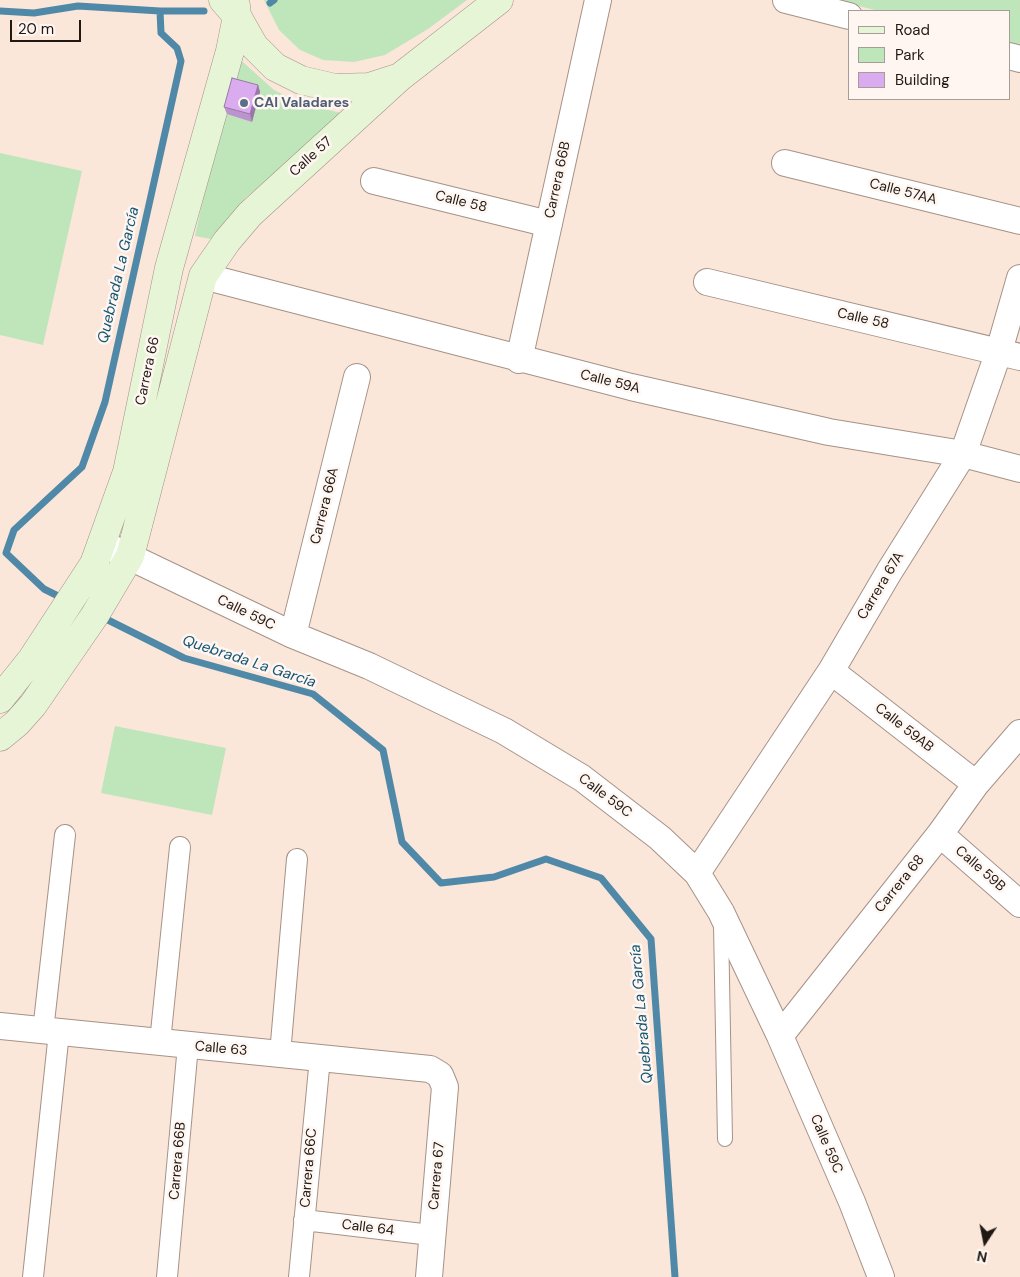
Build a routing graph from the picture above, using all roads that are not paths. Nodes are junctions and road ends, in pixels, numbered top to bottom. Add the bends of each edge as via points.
1 (500, 0) edge
2 (598, 0) edge
3 (786, 0) edge
4 (231, 5) edge
5 (848, 16) edge
6 (400, 77) junction
7 (785, 163) dead end
8 (374, 181) dead end
9 (1020, 221) edge
10 (549, 224) junction
11 (227, 241) joint
12 (203, 276) junction
13 (1020, 278) edge
14 (707, 282) dead end
15 (1010, 354) edge
16 (519, 360) junction
17 (357, 377) dead end
18 (963, 454) junction
19 (1020, 470) edge
20 (98, 554) junction
21 (130, 556) junction
22 (292, 635) junction
23 (831, 671) junction
24 (3, 689) edge
25 (1020, 733) edge
26 (0, 737) edge
27 (976, 784) junction
28 (940, 834) junction
29 (65, 835) dead end
30 (180, 847) dead end
31 (297, 859) dead end
32 (697, 873) junction
33 (1020, 904) edge
34 (721, 912) junction
35 (0, 1026) edge
36 (51, 1032) junction
37 (780, 1036) junction
38 (160, 1042) junction
39 (188, 1046) junction
40 (280, 1054) junction
41 (320, 1058) junction
42 (440, 1075) joint
43 (725, 1139) dead end
44 (304, 1220) junction
45 (431, 1235) junction
46 (33, 1277) edge
47 (167, 1277) edge
48 (299, 1277) edge
49 (429, 1277) edge
50 (881, 1277) edge

1 - 6 main road
2 - 10 street, Carrera 66B
3 - 5 street
4 - 6 main road via 254,46 275,68 301,80 336,88 369,87
4 - 20 main road, Carrera 66 via 222,80 169,268 127,472
6 - 11 main road, Calle 57 via 250,214
7 - 9 street, Calle 57AA
8 - 10 street, Calle 58
10 - 16 street, Carrera 66B
11 - 12 main road, Carrera 66
12 - 16 street, Calle 59A
12 - 21 main road, Carrera 66
13 - 15 street, Carrera 67A
14 - 15 street, Calle 58
15 - 18 street, Carrera 67A
16 - 18 street, Calle 59A via 829,432
17 - 22 street, Carrera 66A
18 - 19 street, Calle 59A
18 - 23 street, Carrera 67A
20 - 21 street, Calle 59C
20 - 24 main road, Carrera 66 via 58,621
21 - 22 street, Calle 59C
21 - 26 main road, Carrera 66 via 33,705
22 - 32 street, Calle 59C via 370,666 504,731 582,778 660,838
23 - 27 street, Calle 59AB
23 - 32 street, Carrera 67A
25 - 27 street, Carrera 68
27 - 28 street, Carrera 68
28 - 33 street, Calle 59B
28 - 37 street, Carrera 68
29 - 36 street
30 - 38 street
31 - 40 street
32 - 34 street, Calle 59C
34 - 37 street, Calle 59C
34 - 43 lane
35 - 36 street, Calle 63
36 - 38 street, Calle 63
36 - 46 street
37 - 50 street, Calle 59C
38 - 39 street, Calle 63
39 - 40 street, Calle 63
39 - 47 street, Carrera 66B
40 - 41 street, Calle 63
41 - 42 street, Calle 63 via 430,1069
41 - 44 street, Carrera 66C
42 - 45 street, Carrera 67 via 445,1087
44 - 45 street, Calle 64
44 - 48 street, Carrera 66C
45 - 49 street, Carrera 67

